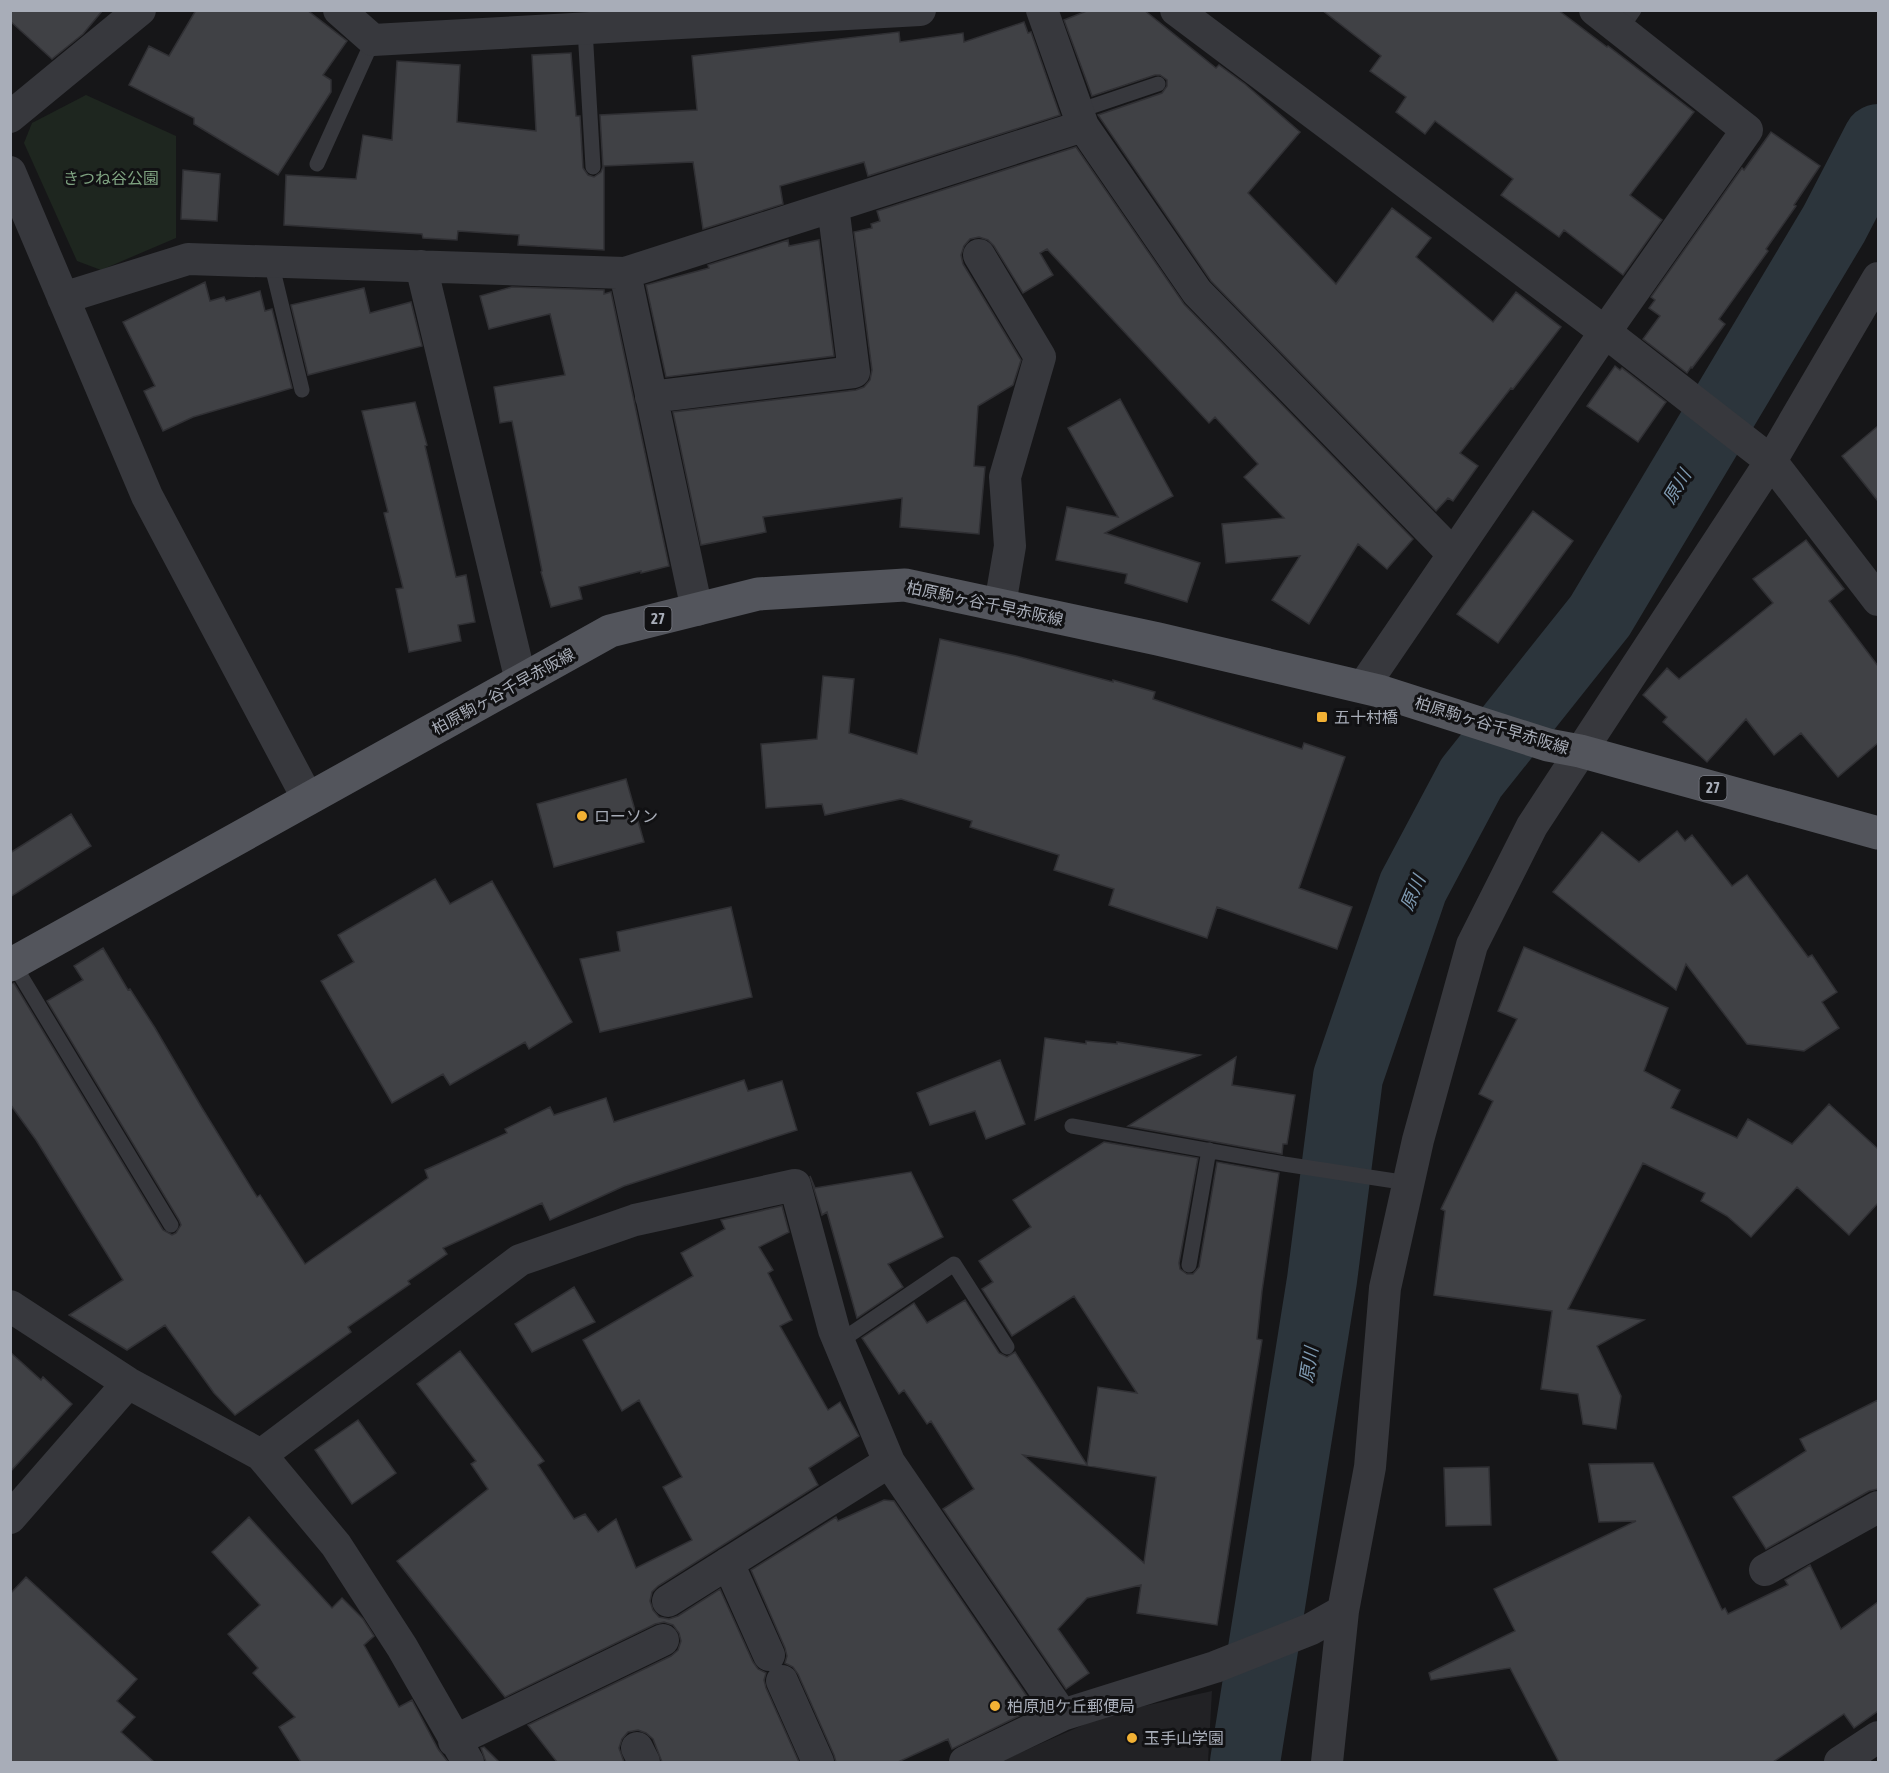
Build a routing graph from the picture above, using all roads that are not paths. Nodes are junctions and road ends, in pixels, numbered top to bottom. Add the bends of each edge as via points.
1 (140, 10) edge
2 (339, 10) edge
3 (920, 10) edge
4 (1042, 10) edge
5 (1176, 10) edge
6 (1595, 10) edge
7 (655, 18) edge
8 (1627, 20) edge
9 (585, 29) junction
10 (373, 40) junction
11 (1158, 84) dead end
12 (10, 117) edge
13 (1081, 119) junction
14 (317, 164) dead end
15 (593, 167) dead end
16 (10, 172) edge
17 (833, 206) junction
18 (979, 255) dead end
19 (271, 262) junction
20 (421, 266) junction
21 (625, 273) junction
22 (1878, 278) edge
23 (63, 298) junction
24 (1605, 332) junction
25 (302, 390) dead end
26 (651, 397) junction
27 (1771, 461) junction
28 (1453, 554) junction
29 (1878, 600) edge
30 (1000, 605) junction
31 (697, 610) junction
32 (521, 681) junction
33 (1371, 689) junction
34 (1580, 751) junction
35 (308, 800) junction
36 (1878, 833) edge
37 (12, 964) edge
38 (1071, 1125) dead end
39 (1209, 1150) junction
40 (1408, 1183) junction
41 (171, 1225) dead end
42 (1189, 1265) dead end
43 (10, 1306) edge
44 (839, 1342) junction
45 (1007, 1347) dead end
46 (128, 1383) junction
47 (261, 1455) junction
48 (889, 1462) junction
49 (1878, 1507) edge
50 (10, 1518) edge
51 (728, 1563) junction
52 (1765, 1570) dead end
53 (668, 1601) dead end
54 (1343, 1611) junction
55 (663, 1640) dead end
56 (1062, 1715) junction
57 (1878, 1737) edge
58 (461, 1752) edge
59 (818, 1762) edge
60 (965, 1762) edge
61 (1327, 1762) edge
62 (1840, 1762) edge

1 - 12 street
2 - 10 street
3 - 7 street
4 - 13 street
5 - 24 street
6 - 8 street
7 - 9 street
8 - 24 street via 1747,130
9 - 10 street
9 - 15 lane
10 - 14 lane
11 - 13 lane
13 - 17 street
13 - 28 street via 1197,292
16 - 23 street
17 - 21 street
17 - 26 street via 854,372
18 - 30 street via 1040,357 1005,477 1010,546
19 - 20 street
19 - 23 street via 188,260
19 - 25 lane
20 - 21 street
20 - 32 street
21 - 26 street
22 - 27 street
23 - 35 street via 147,496
24 - 27 street
24 - 28 street
26 - 31 street
27 - 29 street
27 - 34 street
28 - 33 street
30 - 31 main road, 柏原駒ヶ谷千早赤阪線 / 27 via 905,585 758,594
30 - 33 main road, 柏原駒ヶ谷千早赤阪線 / 27
31 - 32 main road, 柏原駒ヶ谷千早赤阪線 / 27 via 610,631
32 - 35 main road, 柏原駒ヶ谷千早赤阪線 / 27
33 - 34 main road, 柏原駒ヶ谷千早赤阪線 / 27 via 1548,745
34 - 36 main road, 柏原駒ヶ谷千早赤阪線 / 27
34 - 40 street via 1532,826 1472,945
35 - 37 main road, 柏原駒ヶ谷千早赤阪線 / 27
37 - 41 lane
38 - 39 lane
39 - 40 lane
39 - 42 lane
40 - 54 street via 1385,1288 1370,1467
43 - 46 street
44 - 45 lane via 954,1264
44 - 47 street via 795,1185 635,1220 520,1260
44 - 48 street
46 - 47 street
46 - 50 street
47 - 58 street via 336,1545 402,1647
48 - 51 street
48 - 56 street
49 - 52 street
51 - 53 street
51 - 59 street
54 - 56 street via 1311,1629 1215,1667
54 - 61 street
55 - 58 street
56 - 60 street
57 - 62 street

